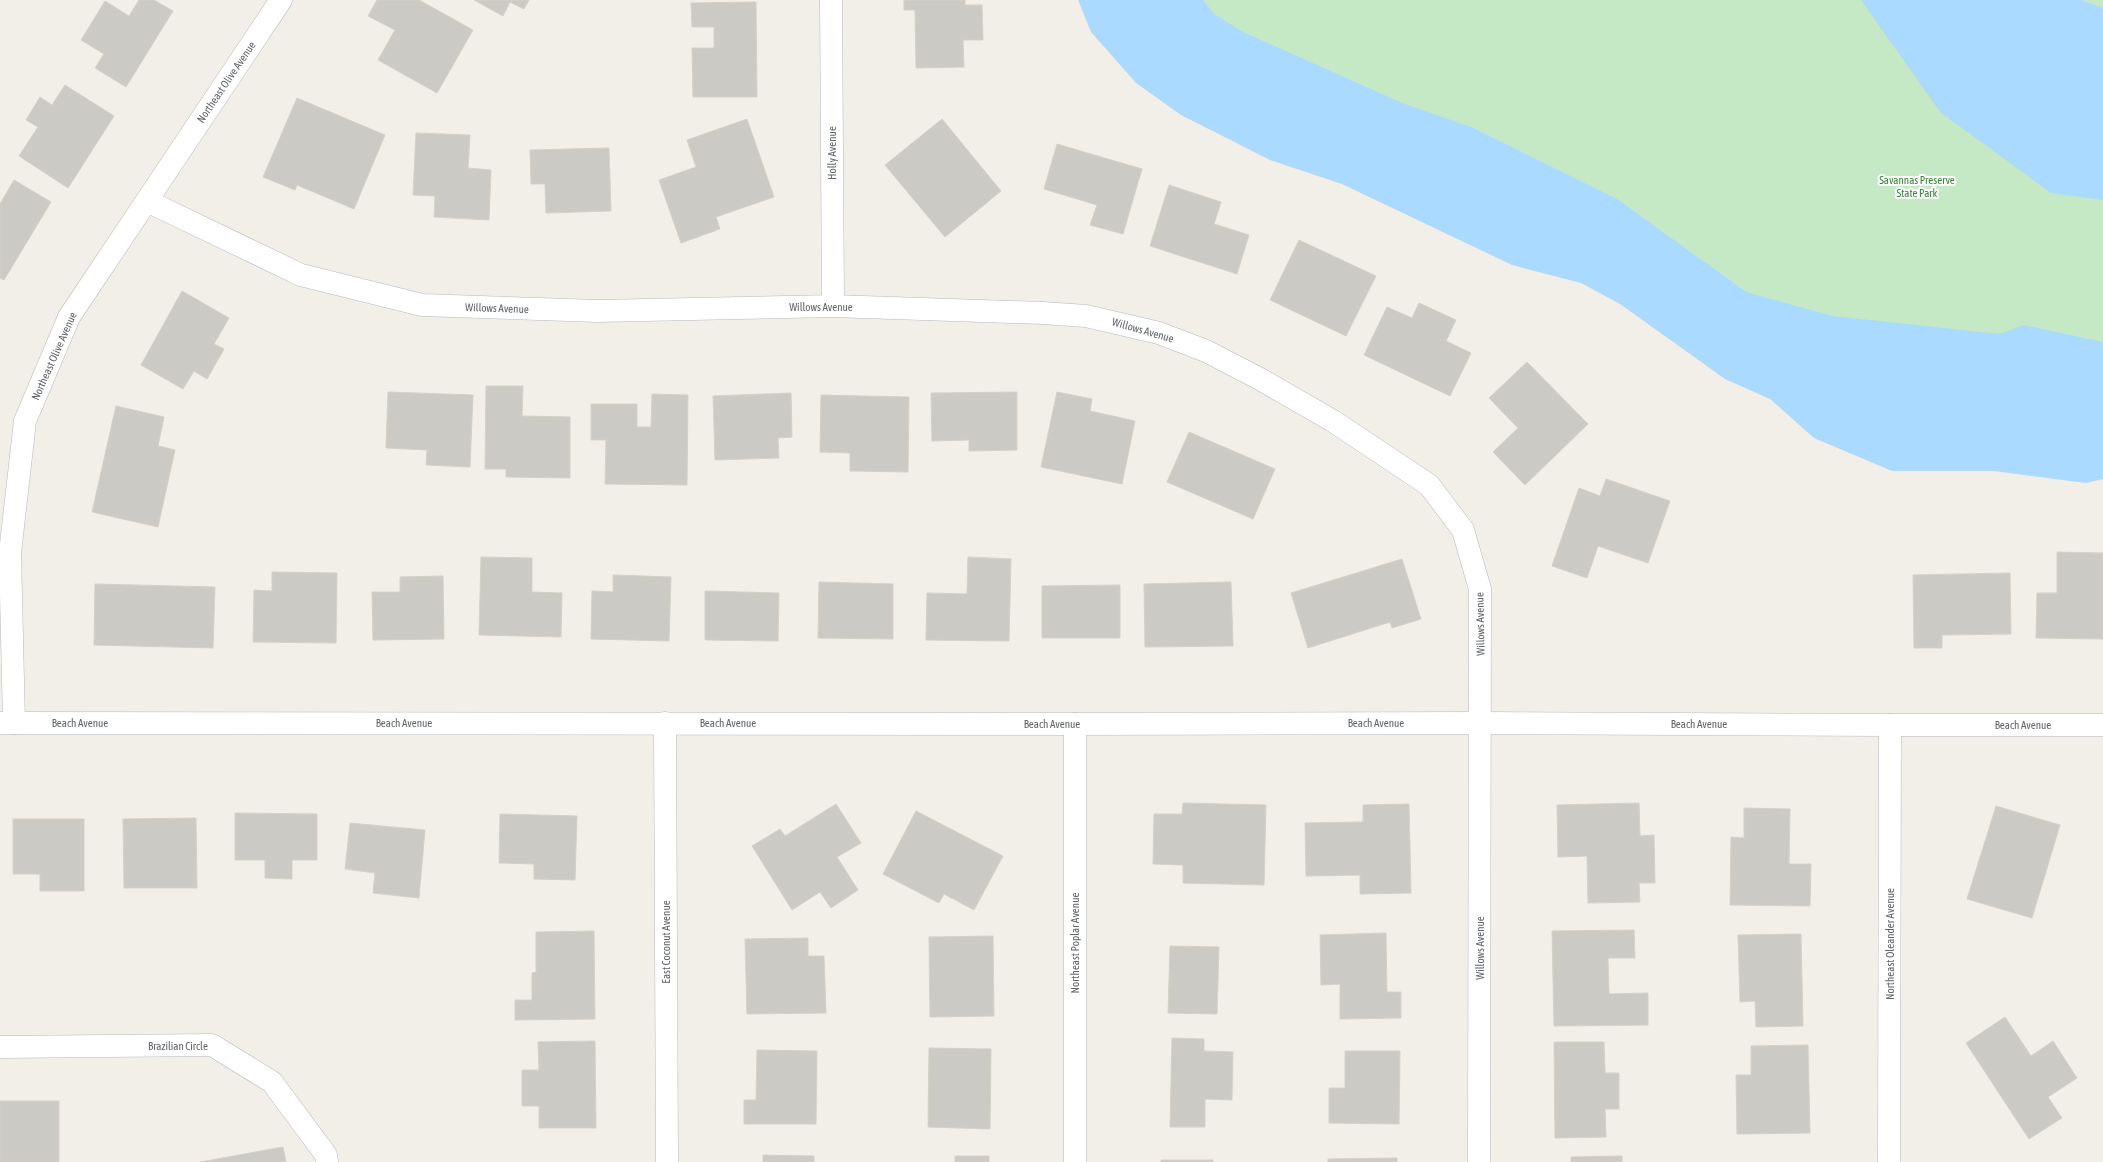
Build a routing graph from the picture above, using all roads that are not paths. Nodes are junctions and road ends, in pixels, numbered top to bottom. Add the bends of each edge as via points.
1 (281, 0) edge
2 (831, 0) edge
3 (147, 200) junction
4 (833, 306) junction
5 (7, 723) edge
6 (665, 723) junction
7 (1481, 723) junction
8 (1075, 724) junction
9 (1890, 725) junction
10 (2103, 725) edge
11 (0, 1047) edge
12 (327, 1162) edge
13 (667, 1162) edge
14 (1075, 1162) edge
15 (1479, 1162) edge
16 (1890, 1162) edge

1 - 3 street, Northeast Olive Avenue
2 - 4 street, Holly Avenue
3 - 4 street, Willows Avenue via 301,276 422,305 598,311
3 - 5 street, Northeast Olive Avenue via 69,317 25,421 10,553
4 - 7 street, Willows Avenue via 1043,313 1086,316 1126,324 1159,332 1206,351 1333,421 1429,485 1463,530 1480,589
5 - 6 street, Beach Avenue
6 - 8 street, Beach Avenue
6 - 13 street, East Coconut Avenue
7 - 8 street, Beach Avenue
7 - 9 street, Beach Avenue
7 - 15 street, Willows Avenue
8 - 14 street, Northeast Poplar Avenue
9 - 10 street, Beach Avenue
9 - 16 street, Northeast Oleander Avenue
11 - 12 street, Brazilian Circle via 212,1045 272,1082 326,1155

